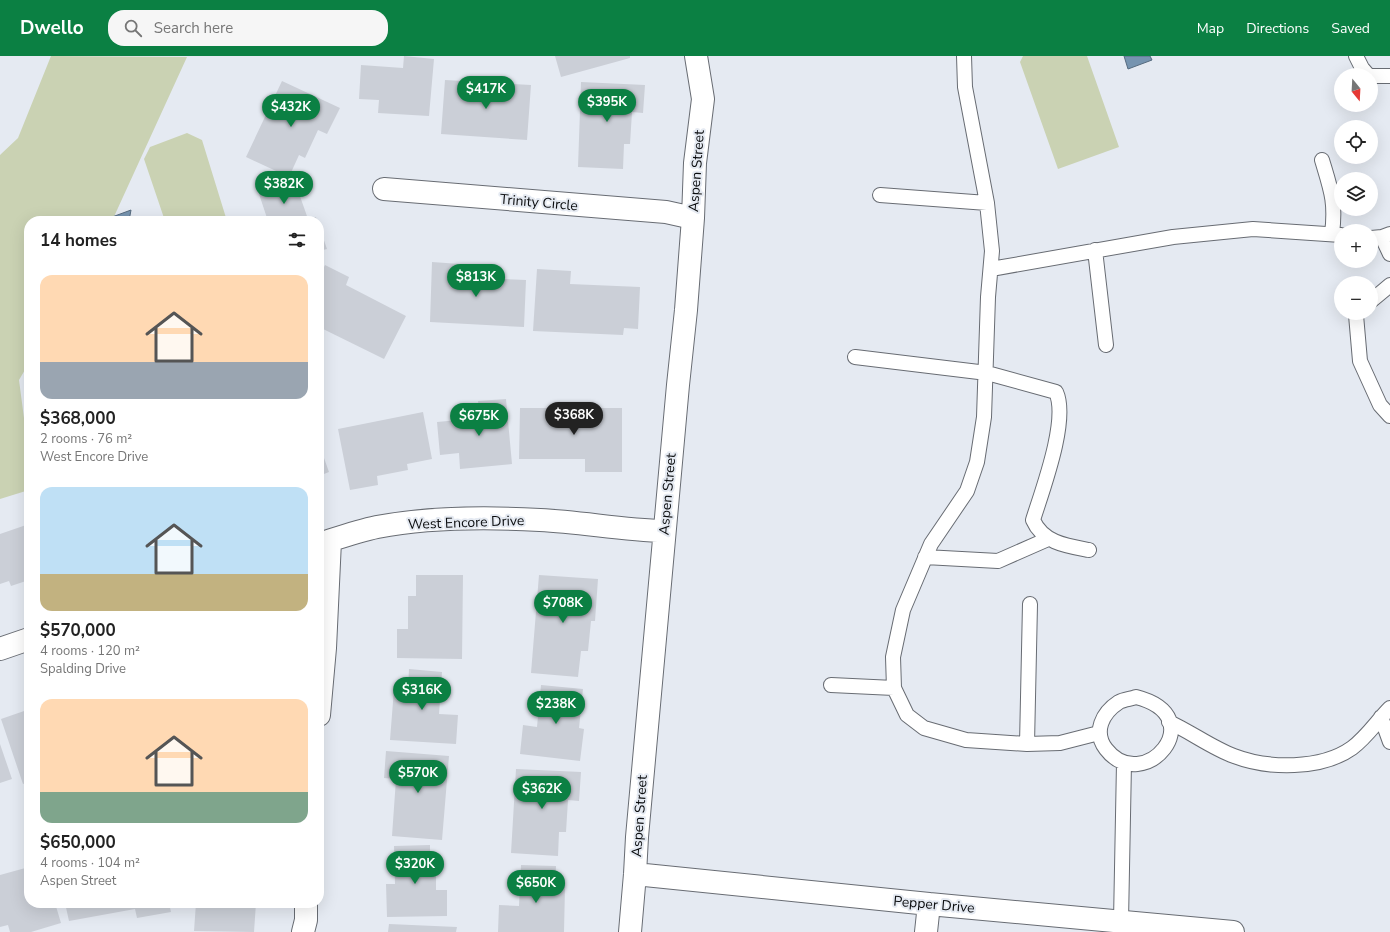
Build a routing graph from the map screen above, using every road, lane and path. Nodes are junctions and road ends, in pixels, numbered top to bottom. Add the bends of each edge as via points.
1 (696, 56) edge
2 (964, 56) edge
3 (1356, 56) edge
4 (1362, 68) edge
5 (1378, 76) edge
6 (1390, 76) edge
7 (1322, 160) dead end
8 (384, 189) dead end
9 (880, 195) dead end
10 (987, 204) junction
11 (693, 218) junction
12 (1335, 224) edge
13 (1334, 235) edge
14 (1381, 236) edge
15 (1095, 250) junction
16 (1390, 254) edge
17 (991, 269) junction
18 (1390, 284) edge
19 (1378, 295) edge
20 (1356, 320) edge
21 (1106, 345) dead end
22 (856, 358) dead end
23 (987, 373) junction
24 (1390, 416) edge
25 (664, 531) junction
26 (1048, 539) junction
27 (324, 542) edge
28 (1089, 550) dead end
29 (926, 557) junction
30 (1030, 604) dead end
31 (24, 641) edge
32 (0, 649) edge
33 (324, 659) edge
34 (831, 685) dead end
35 (894, 688) junction
36 (1385, 713) edge
37 (1169, 722) junction
38 (1099, 733) junction
39 (1390, 742) edge
40 (1027, 744) junction
41 (1124, 763) junction
42 (635, 874) junction
43 (929, 904) junction
44 (306, 908) edge
45 (1121, 921) junction
46 (303, 932) edge
47 (630, 932) edge
48 (926, 932) edge
49 (1233, 932) edge

1 - 11 street, Aspen Street via 703,99 694,163
2 - 10 lane via 965,87
3 - 4 lane
5 - 6 lane
7 - 12 lane via 1334,200
8 - 11 street, Trinity Circle via 666,212
9 - 10 lane
10 - 17 lane via 992,251
11 - 25 street, Aspen Street
13 - 15 lane via 1253,229 1174,237
14 - 16 lane
15 - 17 lane
15 - 21 lane
17 - 23 lane
18 - 19 lane
20 - 24 lane via 1360,361 1380,405
22 - 23 lane
23 - 26 lane via 1049,389 1056,392 1059,399 1058,426 1052,457 1033,520 1037,529
23 - 29 lane via 984,417 970,484 931,544
25 - 27 street, West Encore Drive via 542,520 479,518 400,524
25 - 42 street, Aspen Street via 636,837
26 - 28 lane via 1066,546
26 - 29 lane via 998,561
27 - 33 street
29 - 35 lane via 903,610 893,657
30 - 40 lane
31 - 32 street
34 - 35 lane
35 - 40 lane via 907,715 924,728 966,740
36 - 37 lane via 1368,734 1352,748 1334,758 1306,764 1269,764 1233,756
36 - 39 lane
37 - 38 lane via 1162,709 1152,701 1136,697 1120,702 1106,713 1101,721
37 - 41 lane via 1171,733 1168,745 1162,753 1146,762
38 - 40 lane via 1060,743
38 - 41 lane via 1104,746 1112,756
41 - 45 lane
42 - 43 street, Pepper Drive
42 - 47 street, Aspen Street
43 - 45 street, Pepper Drive
43 - 48 street
44 - 46 street
45 - 49 street, Pepper Drive

